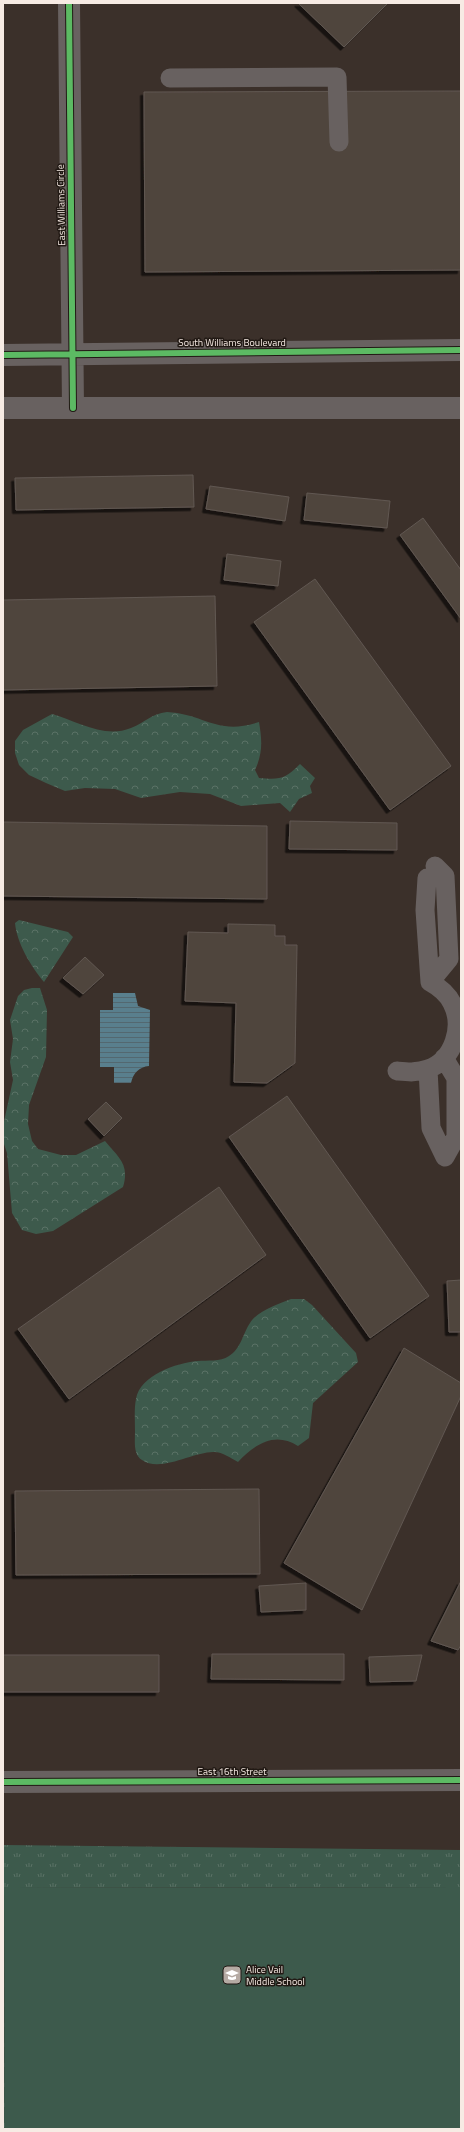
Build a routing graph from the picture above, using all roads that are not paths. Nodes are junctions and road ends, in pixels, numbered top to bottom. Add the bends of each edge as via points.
1 (69, 3) edge
2 (170, 78) dead end
3 (339, 142) dead end
4 (461, 350) edge
5 (73, 353) junction
6 (3, 355) edge
7 (3, 408) edge
8 (73, 408) junction
9 (461, 408) edge
10 (431, 872) dead end
11 (460, 1016) edge
12 (444, 1058) junction
13 (428, 1069) junction
14 (397, 1071) dead end
15 (461, 1780) edge
16 (3, 1782) edge

1 - 5 street, East Williams Circle
2 - 3 lane via 337,77
4 - 5 street, South Williams Boulevard
5 - 6 street, South Williams Boulevard
5 - 8 street, East Williams Circle
7 - 8 street
8 - 9 street
10 - 11 lane via 425,910 430,982 443,990
11 - 12 lane via 458,1033 452,1048
12 - 13 lane
12 - 13 lane via 456,1078 456,1137 445,1158 431,1128
13 - 14 lane via 413,1072
15 - 16 street, East 16th Street

